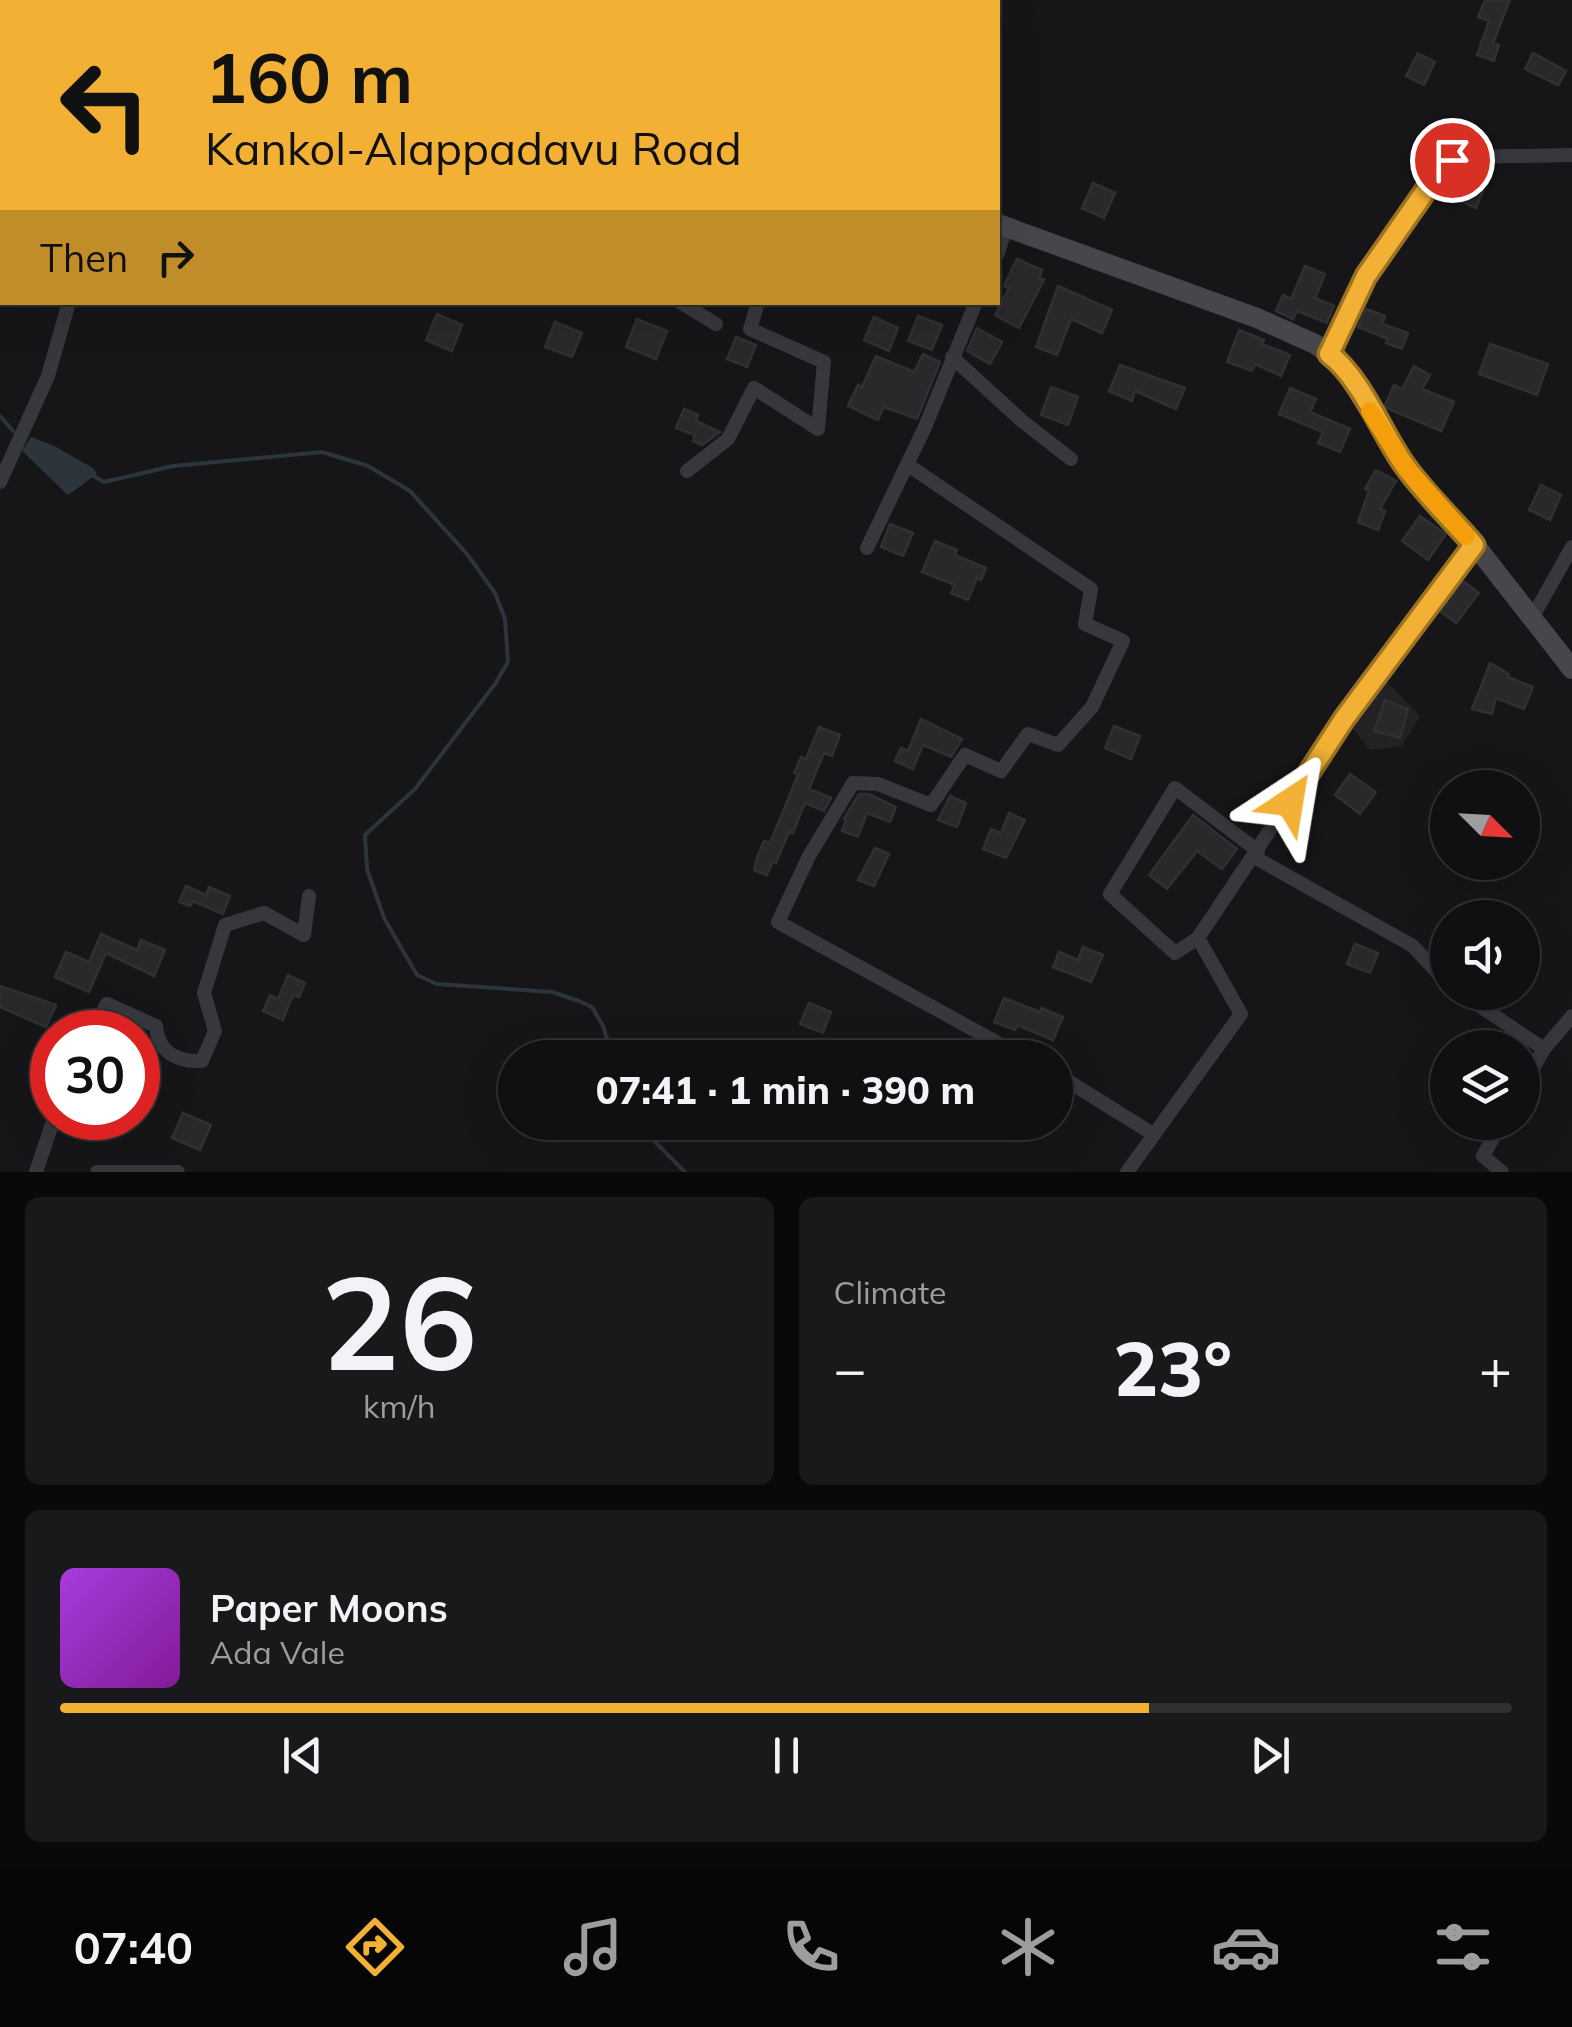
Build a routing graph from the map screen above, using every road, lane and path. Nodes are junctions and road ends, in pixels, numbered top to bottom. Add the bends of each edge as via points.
1 (1572, 155) edge
2 (1002, 225) edge
3 (68, 305) edge
4 (685, 305) edge
5 (757, 305) edge
6 (975, 305) edge
7 (716, 324) dead end
8 (1329, 354) junction
9 (952, 357) junction
10 (1071, 459) dead end
11 (908, 465) junction
12 (687, 471) dead end
13 (0, 482) edge
14 (1474, 545) junction
15 (1572, 547) edge
16 (867, 548) dead end
17 (1532, 618) junction
18 (1572, 668) edge
19 (1256, 854) junction
20 (309, 896) dead end
21 (1198, 938) junction
22 (1430, 964) edge
23 (1486, 1010) edge
24 (1572, 1016) edge
25 (991, 1040) edge
26 (160, 1045) edge
27 (1544, 1049) junction
28 (1540, 1056) edge
29 (1073, 1085) edge
30 (1152, 1134) junction
31 (47, 1140) edge
32 (1492, 1140) edge
33 (36, 1172) edge
34 (97, 1172) edge
35 (178, 1172) edge
36 (1128, 1172) edge
37 (1502, 1172) edge

1 - 8 street via 1452,160 1366,276
2 - 8 main road via 1257,318
3 - 13 street via 48,376
4 - 7 street
5 - 12 street via 750,330 824,362 818,428 754,388 728,439
6 - 9 street
8 - 14 main road via 1406,468
9 - 10 street
9 - 11 street
11 - 16 street
11 - 25 street via 1092,590 1084,624 1122,641 1092,707 1058,746 1028,734 1001,771 965,755 931,805 878,784 852,782 778,922
14 - 17 main road
14 - 19 street via 1344,719
15 - 17 street
17 - 18 main road
19 - 21 street
19 - 21 street via 1175,788 1110,894 1176,953
19 - 22 street via 1413,946
20 - 26 street via 304,935 264,913 226,925 204,993 215,1031 202,1060 188,1062
21 - 30 street via 1241,1014
23 - 27 street
24 - 27 street
27 - 28 street
29 - 30 street
30 - 36 street
31 - 33 street
32 - 37 street via 1483,1156
34 - 35 street

